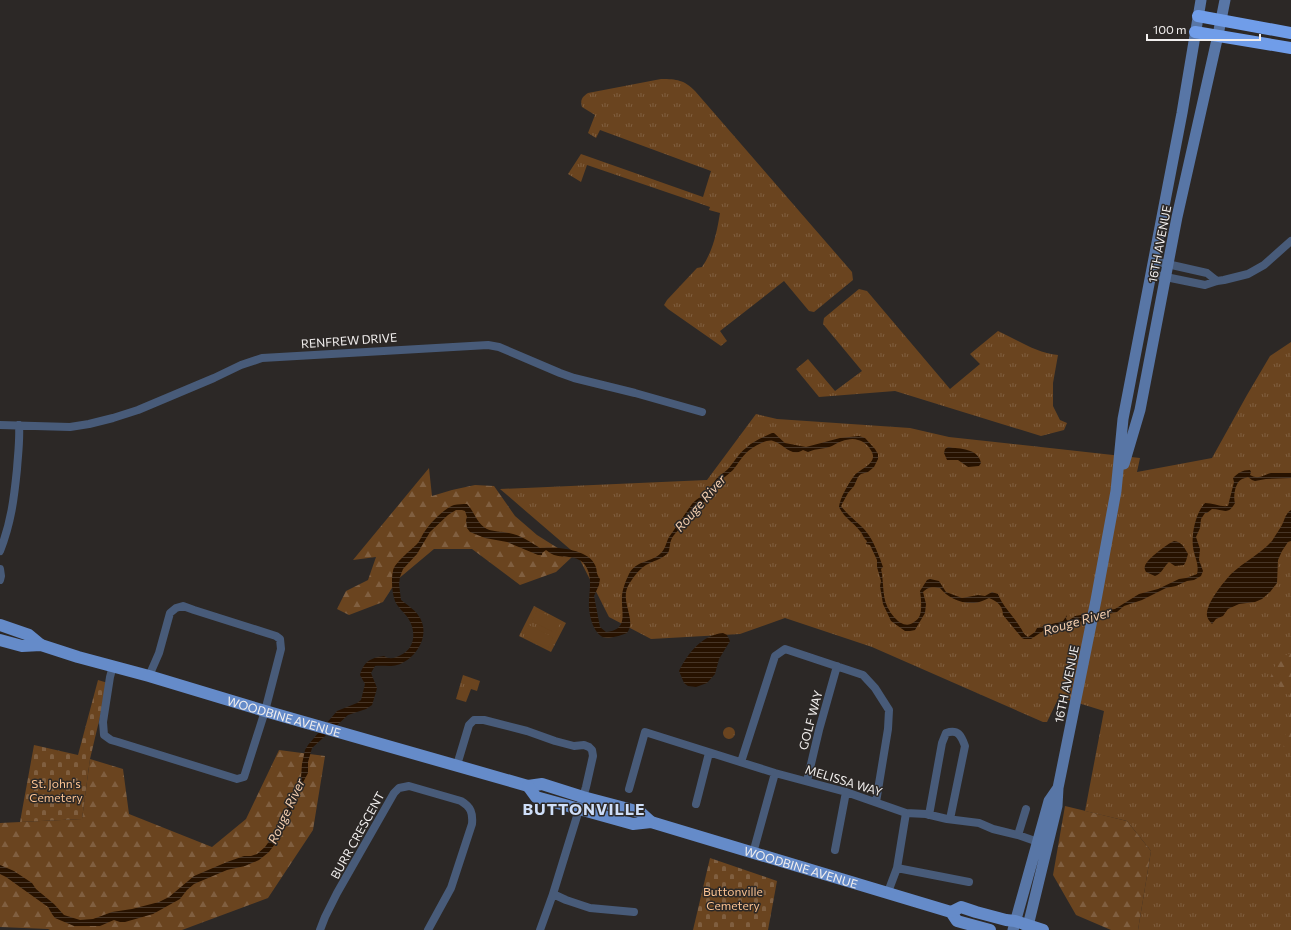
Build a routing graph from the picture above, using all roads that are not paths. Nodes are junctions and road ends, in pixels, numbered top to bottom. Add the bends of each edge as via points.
1 (1201, 0) edge
2 (1225, 0) edge
3 (1198, 16) junction
4 (1221, 20) junction
5 (1195, 32) junction
6 (1291, 32) edge
7 (1218, 35) junction
8 (1291, 48) edge
9 (1291, 241) edge
10 (1154, 261) junction
11 (1168, 263) junction
12 (1151, 274) junction
13 (1165, 277) junction
14 (1217, 281) junction
15 (702, 412) dead end
16 (0, 425) edge
17 (20, 425) junction
18 (1116, 492) junction
19 (0, 551) edge
20 (0, 569) edge
21 (0, 580) edge
22 (0, 625) edge
23 (0, 640) edge
24 (41, 645) junction
25 (113, 666) junction
26 (837, 666) junction
27 (149, 676) junction
28 (265, 711) junction
29 (709, 753) junction
30 (741, 762) junction
31 (457, 765) junction
32 (775, 773) junction
33 (807, 781) junction
34 (1058, 788) junction
35 (629, 789) dead end
36 (846, 792) junction
37 (876, 802) junction
38 (581, 803) junction
39 (696, 804) dead end
40 (1026, 809) dead end
41 (906, 813) junction
42 (929, 815) junction
43 (950, 819) junction
44 (1018, 835) junction
45 (1038, 842) junction
46 (835, 850) dead end
47 (753, 853) junction
48 (897, 868) junction
49 (969, 882) dead end
50 (888, 892) junction
51 (553, 894) junction
52 (634, 912) dead end
53 (951, 912) junction
54 (1014, 925) edge
55 (1028, 927) edge
56 (320, 930) edge
57 (428, 930) edge
58 (540, 930) edge
59 (990, 930) edge
60 (1043, 930) edge

1 - 3 main road, 16TH AVENUE
2 - 4 main road, 16TH AVENUE
3 - 4 highway
3 - 5 main road, 16TH AVENUE
4 - 6 highway
4 - 7 main road, 16TH AVENUE
5 - 7 highway
5 - 10 main road, 16TH AVENUE
7 - 8 highway
7 - 11 main road, 16TH AVENUE
9 - 14 street via 1264,265 1248,274
10 - 11 street
10 - 12 main road, 16TH AVENUE
11 - 13 main road, 16TH AVENUE
11 - 14 street via 1207,273
12 - 13 street
12 - 18 main road, 16TH AVENUE via 1123,419
13 - 14 street via 1205,285
13 - 18 main road, 16TH AVENUE via 1140,410
15 - 17 street, RENFREW DRIVE via 567,376 499,347 488,345 262,358 113,418 70,427
16 - 17 street, RENFREW DRIVE
17 - 19 street via 13,508
18 - 34 main road, 16TH AVENUE
20 - 21 street
22 - 24 main road, WOODBINE AVENUE via 29,635
23 - 24 main road, WOODBINE AVENUE via 22,646
24 - 25 main road, WOODBINE AVENUE
25 - 27 main road, WOODBINE AVENUE
25 - 28 street via 103,722 104,735 120,743 237,779 244,777
26 - 30 street via 785,650 775,656
26 - 33 street, GOLF WAY
26 - 37 street via 863,675 889,710
27 - 28 main road, WOODBINE AVENUE
27 - 28 street via 159,653 170,613 183,606 280,639 281,648
28 - 31 main road, WOODBINE AVENUE
29 - 30 street, MELISSA WAY
29 - 35 street, MELISSA WAY via 645,732
29 - 39 street
30 - 32 street, MELISSA WAY
31 - 38 main road, WOODBINE AVENUE via 528,786 542,784
31 - 38 street via 469,725 474,720 484,720 527,731 574,746 584,745 592,750 593,756
32 - 33 street, MELISSA WAY
32 - 47 street
33 - 36 street, MELISSA WAY
34 - 45 main road, 16TH AVENUE via 1050,800
34 - 55 main road, 16TH AVENUE via 1057,806
36 - 37 street, MELISSA WAY
36 - 46 street
37 - 41 street, MELISSA WAY
38 - 47 main road, WOODBINE AVENUE via 640,812 651,822
38 - 51 street
40 - 44 street
41 - 42 street, MELISSA WAY
41 - 48 street
42 - 43 street, MELISSA WAY
42 - 43 street via 942,743 946,733 952,731 958,733 965,746
43 - 44 street, MELISSA WAY via 979,823
44 - 45 street, MELISSA WAY
45 - 54 main road, 16TH AVENUE
47 - 50 main road, WOODBINE AVENUE
48 - 49 street
48 - 50 street
50 - 53 main road, WOODBINE AVENUE
51 - 52 street via 590,908
51 - 58 street
53 - 54 main road, WOODBINE AVENUE via 962,907 1006,920
53 - 59 main road, WOODBINE AVENUE via 957,921
54 - 55 main road, WOODBINE AVENUE
55 - 60 main road, WOODBINE AVENUE
56 - 57 street, BURR CRESCENT via 337,893 394,792 409,786 461,802 467,805 473,815 455,878

